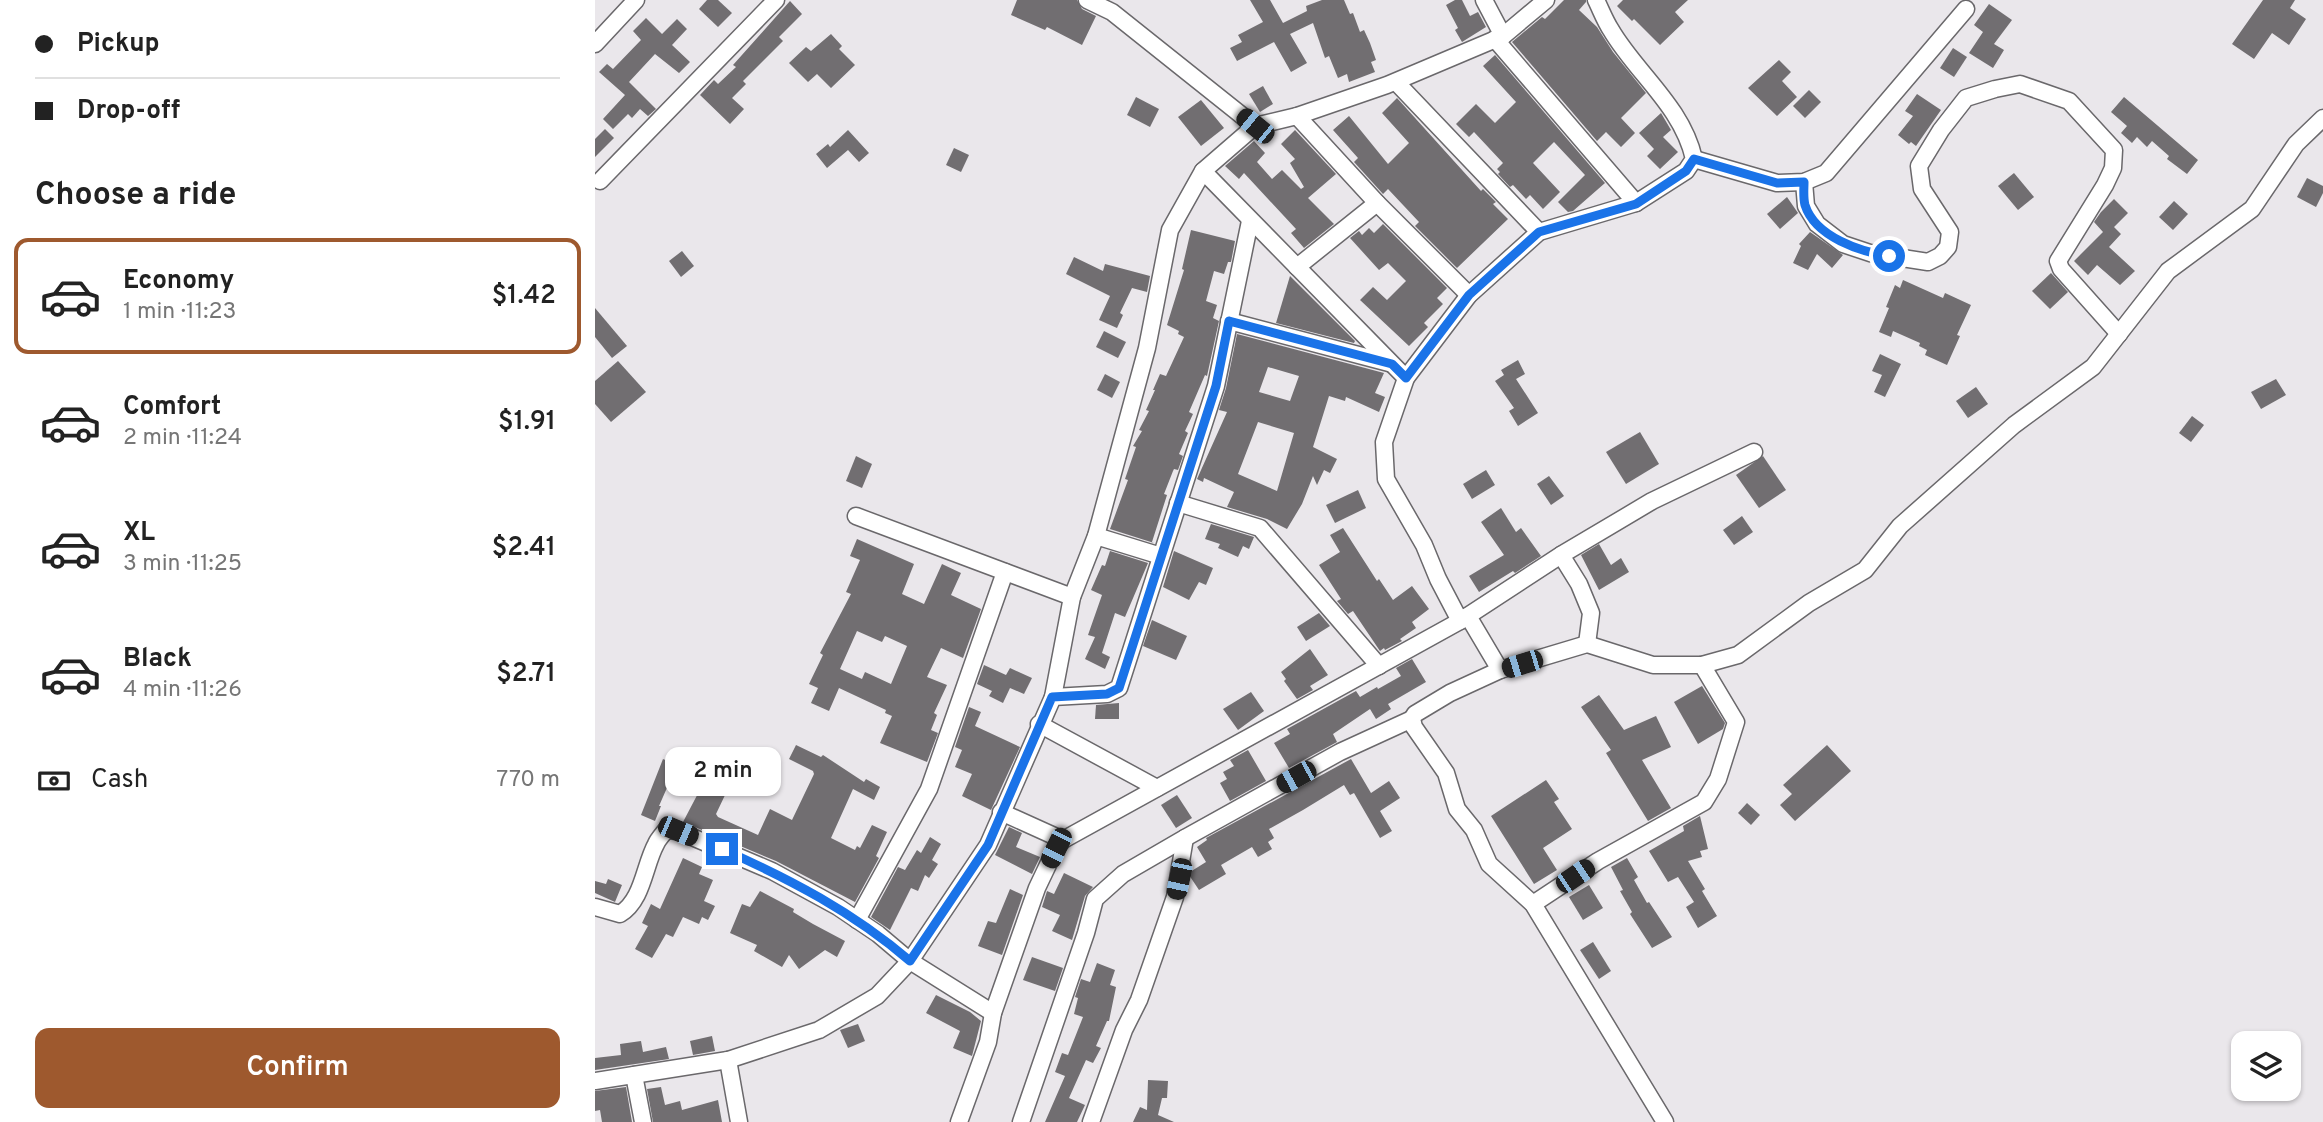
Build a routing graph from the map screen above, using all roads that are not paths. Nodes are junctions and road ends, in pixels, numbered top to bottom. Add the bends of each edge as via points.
1 (635, 0) edge
2 (776, 0) edge
3 (1087, 0) edge
4 (1484, 0) edge
5 (1546, 0) edge
6 (1596, 0) edge
7 (1966, 9) dead end
8 (1499, 38) junction
9 (595, 44) edge
10 (1395, 82) junction
11 (1297, 116) junction
12 (2323, 118) edge
13 (1255, 126) junction
14 (1694, 159) junction
15 (1203, 171) junction
16 (600, 180) dead end
17 (1804, 182) junction
18 (1377, 204) junction
19 (1636, 204) junction
20 (1250, 221) junction
21 (1539, 232) junction
22 (1297, 267) junction
23 (1469, 295) junction
24 (1229, 321) junction
25 (2119, 334) junction
26 (1392, 364) junction
27 (1406, 378) junction
28 (1754, 452) dead end
29 (1178, 503) junction
30 (856, 516) dead end
31 (1095, 536) junction
32 (1561, 555) junction
33 (1161, 556) junction
34 (1005, 572) junction
35 (1072, 597) junction
36 (1464, 619) junction
37 (1587, 644) junction
38 (1702, 665) junction
39 (1378, 666) junction
40 (1500, 670) junction
41 (1052, 697) junction
42 (1412, 719) junction
43 (1039, 724) junction
44 (1157, 788) junction
45 (1001, 812) junction
46 (1185, 838) junction
47 (1063, 840) junction
48 (1533, 904) junction
49 (595, 907) edge
50 (857, 920) junction
51 (910, 961) junction
52 (993, 1013) junction
53 (728, 1060) junction
54 (634, 1075) junction
55 (595, 1081) edge
56 (643, 1122) edge
57 (739, 1122) edge
58 (959, 1122) edge
59 (1021, 1122) edge
60 (1091, 1122) edge
61 (1665, 1122) edge

1 - 9 street
2 - 16 street
3 - 13 street via 1112,12
4 - 8 street
5 - 8 street
6 - 14 street via 1611,31 1665,100
7 - 17 street via 1826,173
8 - 10 street
8 - 19 street
10 - 11 street
10 - 21 street
11 - 13 street
11 - 18 street
12 - 25 street via 2297,144 2252,209 2168,271
13 - 15 street
14 - 17 street via 1777,183
14 - 19 street via 1686,171
15 - 20 street
15 - 31 street via 1170,230 1147,348
17 - 25 street via 1805,206 1817,224 1843,244 1928,262 1948,247 1950,232 1922,189 1920,166 1966,98 2019,84 2069,101 2114,150 2113,168 2058,261
18 - 22 street
18 - 23 street
19 - 21 street
20 - 22 street
20 - 24 street
21 - 23 street
22 - 26 street
23 - 27 street
24 - 26 street
24 - 29 street via 1216,386
25 - 38 street via 2093,367 2014,425 1900,526 1865,570 1738,654
26 - 27 street
27 - 36 street via 1384,442 1386,479
28 - 32 street via 1652,501
29 - 33 street
29 - 39 street via 1260,528
30 - 34 street
31 - 33 street
31 - 35 street
32 - 36 street
32 - 37 street via 1591,613
33 - 41 street via 1119,688 1107,694
34 - 35 street
34 - 50 street via 929,789
35 - 41 street
36 - 39 street
36 - 40 street
37 - 38 street via 1653,664
37 - 40 street
38 - 48 street via 1737,722 1718,779 1704,802 1598,860
39 - 44 street
40 - 42 street via 1450,693
41 - 43 street
42 - 46 street via 1340,752
42 - 48 street via 1446,773 1457,809 1474,830 1489,864
43 - 44 street
43 - 45 street
44 - 47 street
45 - 47 street
45 - 51 street via 988,845
46 - 59 street via 1123,874 1095,899
46 - 60 street via 1175,897
47 - 52 street via 1037,888
48 - 61 street
49 - 50 street via 621,914 629,909 666,830 772,871
50 - 51 street
51 - 52 street
51 - 53 street via 877,996 819,1030
52 - 58 street via 988,1042
53 - 54 street
53 - 57 street
54 - 55 street
54 - 56 street

